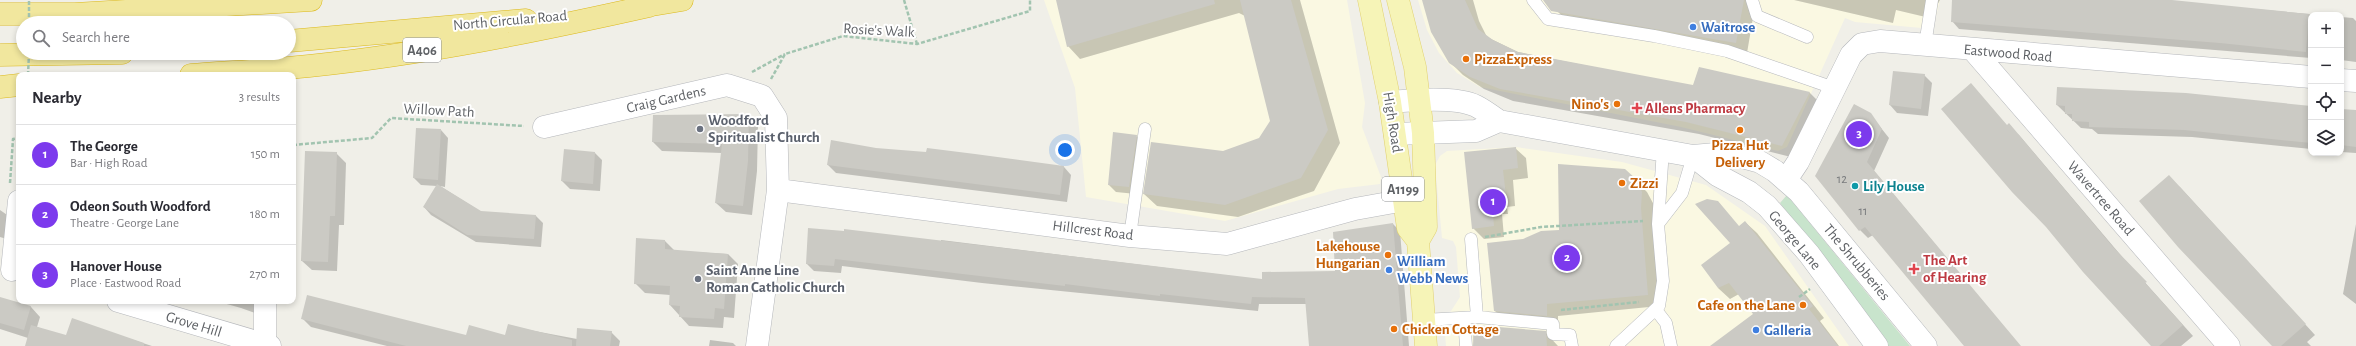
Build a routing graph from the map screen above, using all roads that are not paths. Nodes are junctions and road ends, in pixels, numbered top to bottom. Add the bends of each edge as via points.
1 (311, 0) edge
2 (682, 0) edge
3 (1369, 0) edge
4 (1398, 0) edge
5 (1533, 0) edge
6 (1752, 0) edge
7 (1932, 0) edge
8 (649, 6) junction
9 (0, 14) edge
10 (1807, 38) dead end
11 (296, 41) edge
12 (1924, 45) junction
13 (1973, 50) junction
14 (0, 55) edge
15 (16, 55) edge
16 (231, 72) edge
17 (2308, 77) edge
18 (2344, 80) edge
19 (2356, 81) edge
20 (16, 85) edge
21 (0, 86) edge
22 (1834, 88) junction
23 (1419, 99) junction
24 (1390, 102) junction
25 (1499, 121) junction
26 (544, 127) road end
27 (1144, 128) dead end
28 (1423, 133) junction
29 (1395, 134) junction
30 (1664, 149) junction
31 (1693, 156) junction
32 (1786, 180) junction
33 (778, 190) junction
34 (1404, 200) junction
35 (1767, 206) junction
36 (16, 221) edge
37 (1658, 224) junction
38 (1130, 236) junction
39 (1471, 239) road end
40 (1418, 242) junction
41 (10, 269) edge
42 (128, 304) edge
43 (265, 304) edge
44 (1656, 310) junction
45 (1464, 318) junction
46 (1477, 318) junction
47 (1424, 320) junction
48 (267, 345) edge
49 (757, 346) edge
50 (1426, 346) edge
51 (1466, 346) edge
52 (1572, 346) edge
53 (1616, 346) edge
54 (1671, 346) edge
55 (1877, 346) edge
56 (1926, 346) edge
57 (2229, 346) edge

1 - 9 highway via 82,13
2 - 8 highway, North Circular Road / A406
3 - 24 main road, High Road / A1199
4 - 23 main road, High Road / A1199 via 1415,67
5 - 22 lane via 1548,19 1727,51
6 - 10 lane via 1757,16
7 - 12 lane
8 - 11 highway, North Circular Road / A406
8 - 16 highway, A406 via 539,31 430,49 310,66
12 - 13 street, Eastwood Road
12 - 22 street, Eastwood Road via 1880,41 1862,44 1850,55
13 - 17 street, Eastwood Road
13 - 57 street, Wavertree Road
14 - 15 highway
18 - 19 street
20 - 21 highway
22 - 32 street, Eastwood Road via 1798,162
23 - 24 street, George Lane
23 - 25 street, George Lane via 1466,103
23 - 28 main road, High Road / A1199
24 - 29 main road, High Road / A1199
25 - 28 street via 1476,132
25 - 30 street, George Lane
26 - 33 street, Craig Gardens via 727,85 762,96 776,118
27 - 38 lane
28 - 29 street
28 - 40 main road, High Road / A1199 via 1426,227
29 - 34 main road, High Road / A1199
30 - 31 street, George Lane
30 - 37 lane
31 - 32 street, George Lane via 1727,153 1760,162
31 - 35 street, George Lane via 1717,175 1749,192
31 - 37 lane via 1682,194
32 - 35 street, Eastwood Road
32 - 56 street, The Shrubberies
33 - 38 street, Hillcrest Road
33 - 49 street
34 - 38 street, Hillcrest Road via 1355,209 1227,244
34 - 40 main road, High Road / A1199 via 1408,228
35 - 55 street, George Lane via 1809,254
36 - 41 street
37 - 44 lane via 1664,281
39 - 46 lane
40 - 47 main road, High Road / A1199
42 - 48 street, Grove Hill
43 - 48 street
44 - 53 lane
44 - 54 lane via 1666,323
45 - 46 lane
45 - 47 lane
45 - 51 lane
46 - 52 lane via 1553,324 1553,334 1570,335
47 - 50 main road, High Road / A1199

